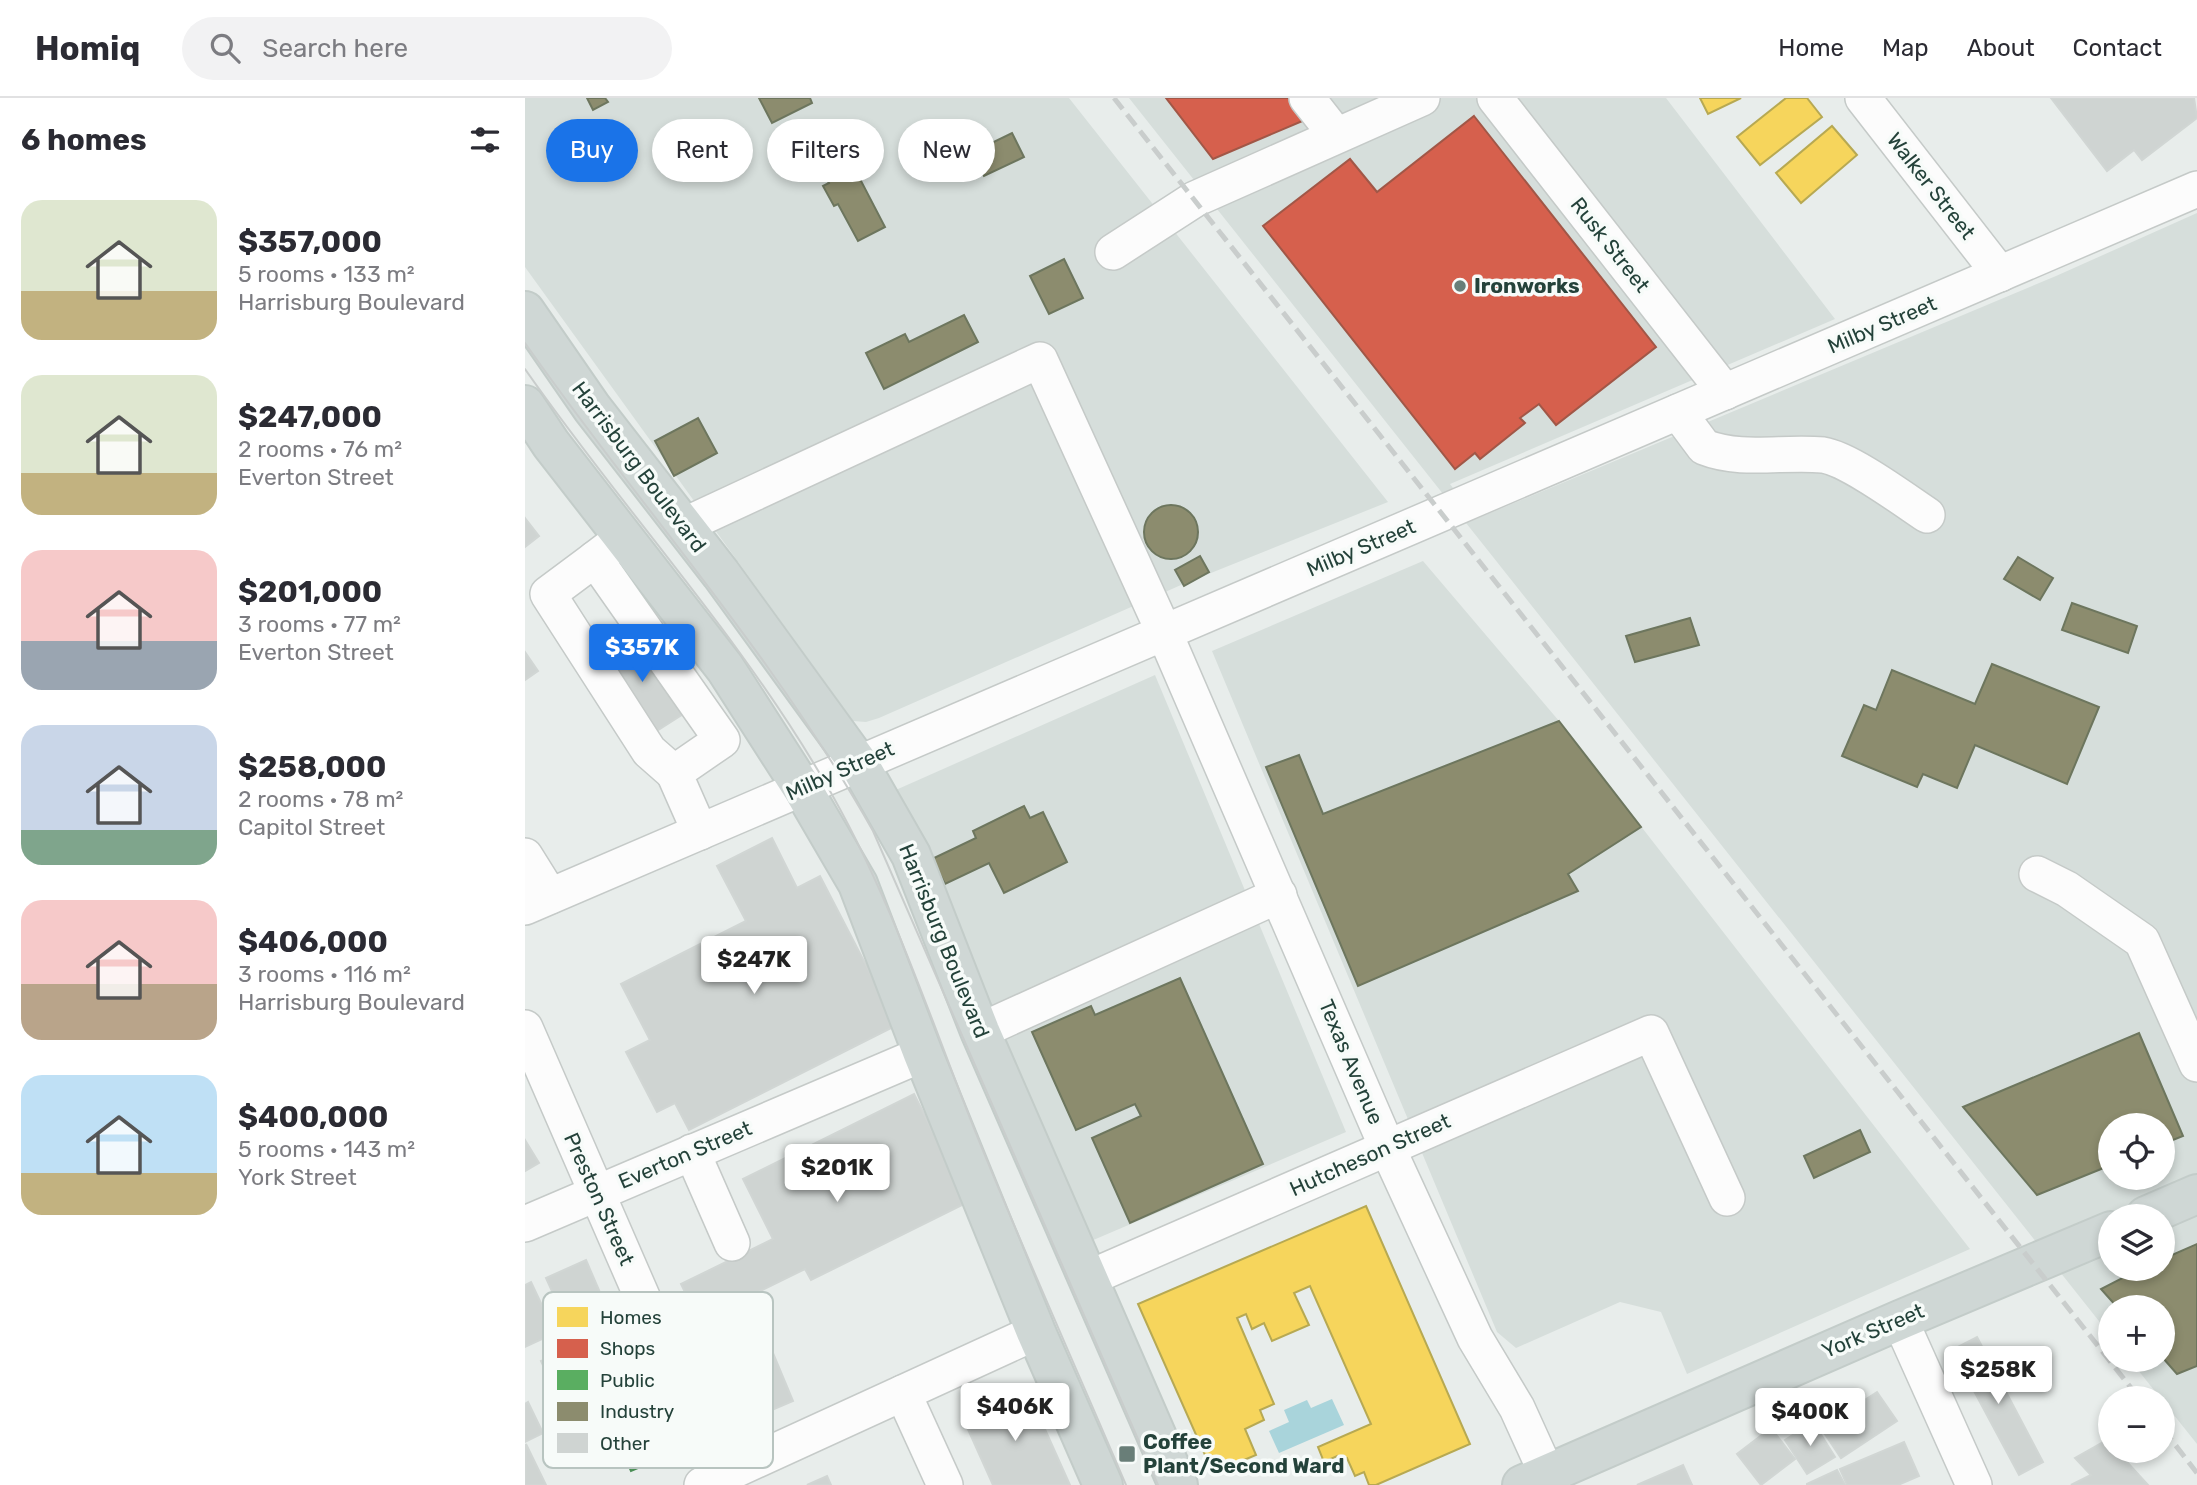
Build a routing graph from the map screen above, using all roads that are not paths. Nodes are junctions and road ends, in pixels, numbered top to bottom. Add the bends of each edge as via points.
1 (1307, 98) edge
2 (1422, 98) edge
3 (1495, 98) edge
4 (1863, 98) edge
5 (1336, 135) junction
6 (2197, 189) edge
7 (1113, 252) dead end
8 (2000, 274) junction
9 (525, 311) edge
10 (1725, 392) junction
11 (525, 405) edge
12 (1678, 412) junction
13 (1927, 514) dead end
14 (683, 526) junction
15 (609, 548) junction
16 (1164, 632) junction
17 (859, 764) junction
18 (674, 773) junction
19 (803, 788) junction
20 (701, 832) junction
21 (525, 856) edge
22 (2037, 874) dead end
23 (1279, 895) junction
24 (538, 902) edge
25 (525, 1028) edge
26 (980, 1031) junction
27 (2189, 1039) edge
28 (923, 1054) junction
29 (1387, 1147) junction
30 (692, 1152) junction
31 (597, 1193) junction
32 (2197, 1194) edge
33 (1727, 1198) dead end
34 (2174, 1204) edge
35 (525, 1224) edge
36 (2098, 1236) edge
37 (731, 1243) dead end
38 (1089, 1278) junction
39 (638, 1292) edge
40 (1899, 1320) junction
41 (1036, 1332) junction
42 (903, 1393) junction
43 (773, 1455) edge
44 (745, 1468) edge
45 (1540, 1481) edge
46 (716, 1482) edge
47 (945, 1485) edge
48 (1103, 1485) edge
49 (1178, 1485) edge
50 (1974, 1485) edge

1 - 5 street
2 - 5 street
3 - 10 street, Rusk Street
4 - 8 street, Walker Street
5 - 7 street via 1180,207
6 - 8 street, Milby Street
8 - 10 street, Milby Street
9 - 14 main road, Harrisburg Boulevard
10 - 12 street, Milby Street
11 - 15 main road
12 - 13 street via 1704,447 1741,455 1835,458
12 - 16 street, Milby Street
14 - 16 street, Texas Avenue via 1040,360
14 - 17 main road, Harrisburg Boulevard
15 - 18 street via 722,740
15 - 18 street via 548,594 649,751
15 - 19 main road via 725,668
16 - 17 street, Milby Street
16 - 23 street, Texas Avenue
17 - 19 street, Milby Street
17 - 26 main road, Harrisburg Boulevard via 911,855
18 - 20 street
19 - 20 street, Milby Street
19 - 28 main road via 858,884
20 - 24 street, Milby Street
21 - 24 street
22 - 27 street via 2142,941
23 - 26 street
23 - 29 street, Texas Avenue
25 - 31 street, Preston Street
26 - 38 main road, Harrisburg Boulevard
28 - 30 street, Everton Street
28 - 41 main road
29 - 33 street, Hutcheson Street via 1651,1033
29 - 38 street, Hutcheson Street
29 - 45 street, Texas Avenue via 1475,1338 1517,1408
30 - 31 street, Everton Street
30 - 37 street
31 - 35 street, Everton Street
31 - 39 street, Preston Street
32 - 34 main road
36 - 40 main road, York Street
38 - 49 main road, Harrisburg Boulevard
40 - 45 main road, York Street
40 - 50 street
41 - 42 street
41 - 48 main road
42 - 43 street
42 - 47 street
44 - 46 street

